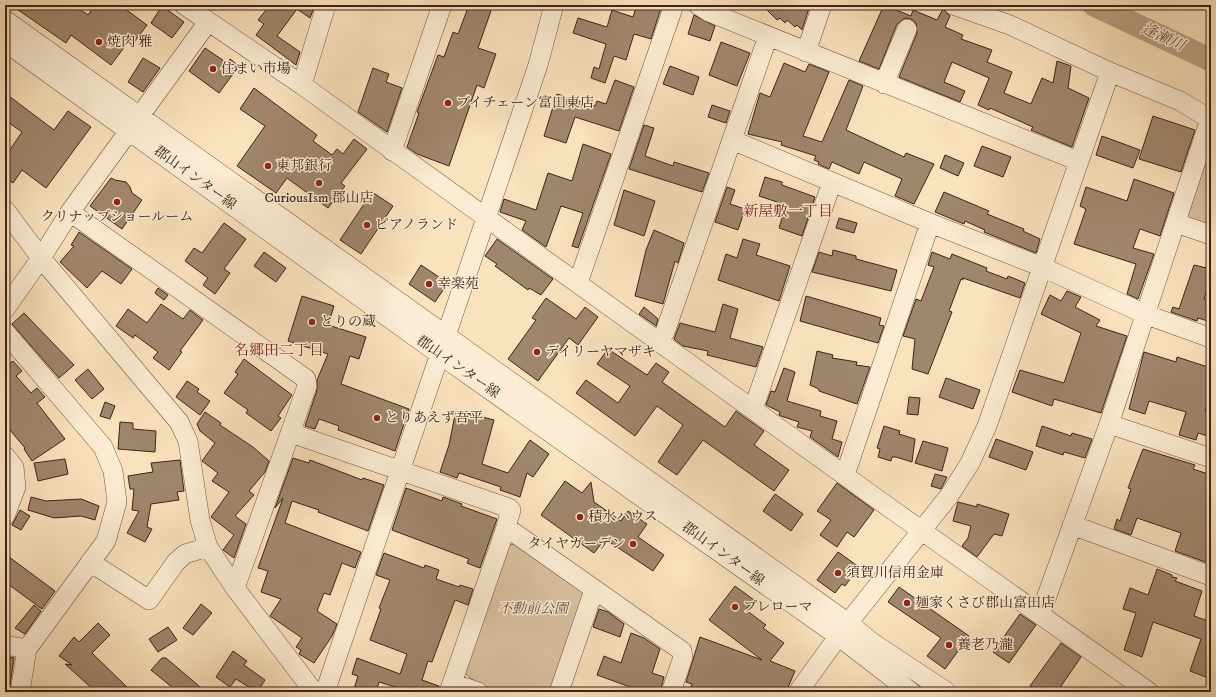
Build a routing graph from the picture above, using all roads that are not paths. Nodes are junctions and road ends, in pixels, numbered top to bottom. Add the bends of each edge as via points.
1 (184, 5) edge
2 (326, 5) edge
3 (442, 5) edge
4 (554, 5) edge
5 (674, 5) edge
6 (698, 5) edge
7 (822, 5) edge
8 (953, 5) edge
9 (5, 20) edge
10 (208, 22) junction
11 (907, 29) dead end
12 (768, 36) junction
13 (5, 42) edge
14 (806, 52) junction
15 (1110, 72) junction
16 (884, 84) junction
17 (302, 85) junction
18 (135, 124) junction
19 (732, 140) junction
20 (392, 151) junction
21 (1078, 161) junction
22 (832, 182) junction
23 (5, 210) edge
24 (70, 212) junction
25 (485, 217) junction
26 (930, 222) junction
27 (1176, 223) junction
28 (1211, 235) edge
29 (41, 258) junction
30 (1042, 267) junction
31 (578, 283) junction
32 (5, 309) edge
33 (1147, 315) junction
34 (5, 332) edge
35 (445, 336) junction
36 (1211, 338) edge
37 (659, 341) junction
38 (439, 354) junction
39 (752, 408) junction
40 (1110, 424) junction
41 (291, 433) junction
42 (5, 456) edge
43 (1211, 458) edge
44 (401, 470) junction
45 (845, 475) junction
46 (6, 510) edge
47 (1072, 525) junction
48 (506, 527) junction
49 (921, 530) junction
50 (208, 548) junction
51 (90, 562) junction
52 (1211, 576) edge
53 (235, 588) junction
54 (594, 590) junction
55 (1040, 614) junction
56 (843, 629) junction
57 (5, 645) edge
58 (27, 649) junction
59 (450, 687) edge
60 (20, 692) edge
61 (314, 692) edge
62 (325, 692) edge
63 (478, 692) edge
64 (559, 692) edge
65 (671, 692) edge
66 (798, 692) edge
67 (911, 692) edge
68 (947, 692) edge
69 (1149, 692) edge

1 - 10 street
2 - 17 street
3 - 20 street
4 - 25 street via 538,65
5 - 31 street
6 - 12 street
7 - 14 street
8 - 15 street via 1010,25
9 - 18 street via 106,92
10 - 17 street
10 - 18 street
11 - 16 street
12 - 14 street
12 - 19 street
13 - 18 street, 郡山インター線
14 - 16 street
15 - 21 street
15 - 27 street via 1180,100 1210,119
16 - 21 street
17 - 20 street
18 - 24 street
18 - 35 street
18 - 38 street, 郡山インター線
19 - 22 street
19 - 37 street via 665,332
20 - 25 street
21 - 30 street
22 - 26 street
22 - 39 street
23 - 29 street
24 - 29 street
24 - 41 street via 306,379 307,386
25 - 31 street
25 - 35 street
26 - 30 street
26 - 45 street
27 - 28 street
27 - 33 street
29 - 32 street
29 - 50 street via 179,422 188,441 200,520
30 - 33 street
30 - 49 street via 987,426 970,463 949,496
31 - 37 street
33 - 36 street
33 - 40 street
34 - 51 street via 103,447 113,471 117,502 106,541
35 - 38 street
35 - 56 street
37 - 39 street
38 - 44 street
38 - 56 street, 郡山インター線
39 - 45 street
40 - 43 street
40 - 47 street
41 - 44 street
41 - 53 street
42 - 46 street via 14,467 16,487
44 - 48 street via 509,508 511,510
44 - 62 street
45 - 49 street
47 - 52 street
47 - 55 street
48 - 54 street
48 - 59 street
49 - 55 street
49 - 56 street
50 - 51 street via 185,554 176,562 149,600
50 - 53 street
51 - 58 street
53 - 61 street
54 - 64 street
54 - 65 street via 682,650
55 - 69 street
56 - 66 street
56 - 67 street, 郡山インター線
56 - 68 street via 873,643
57 - 58 street
58 - 60 street
59 - 63 street

